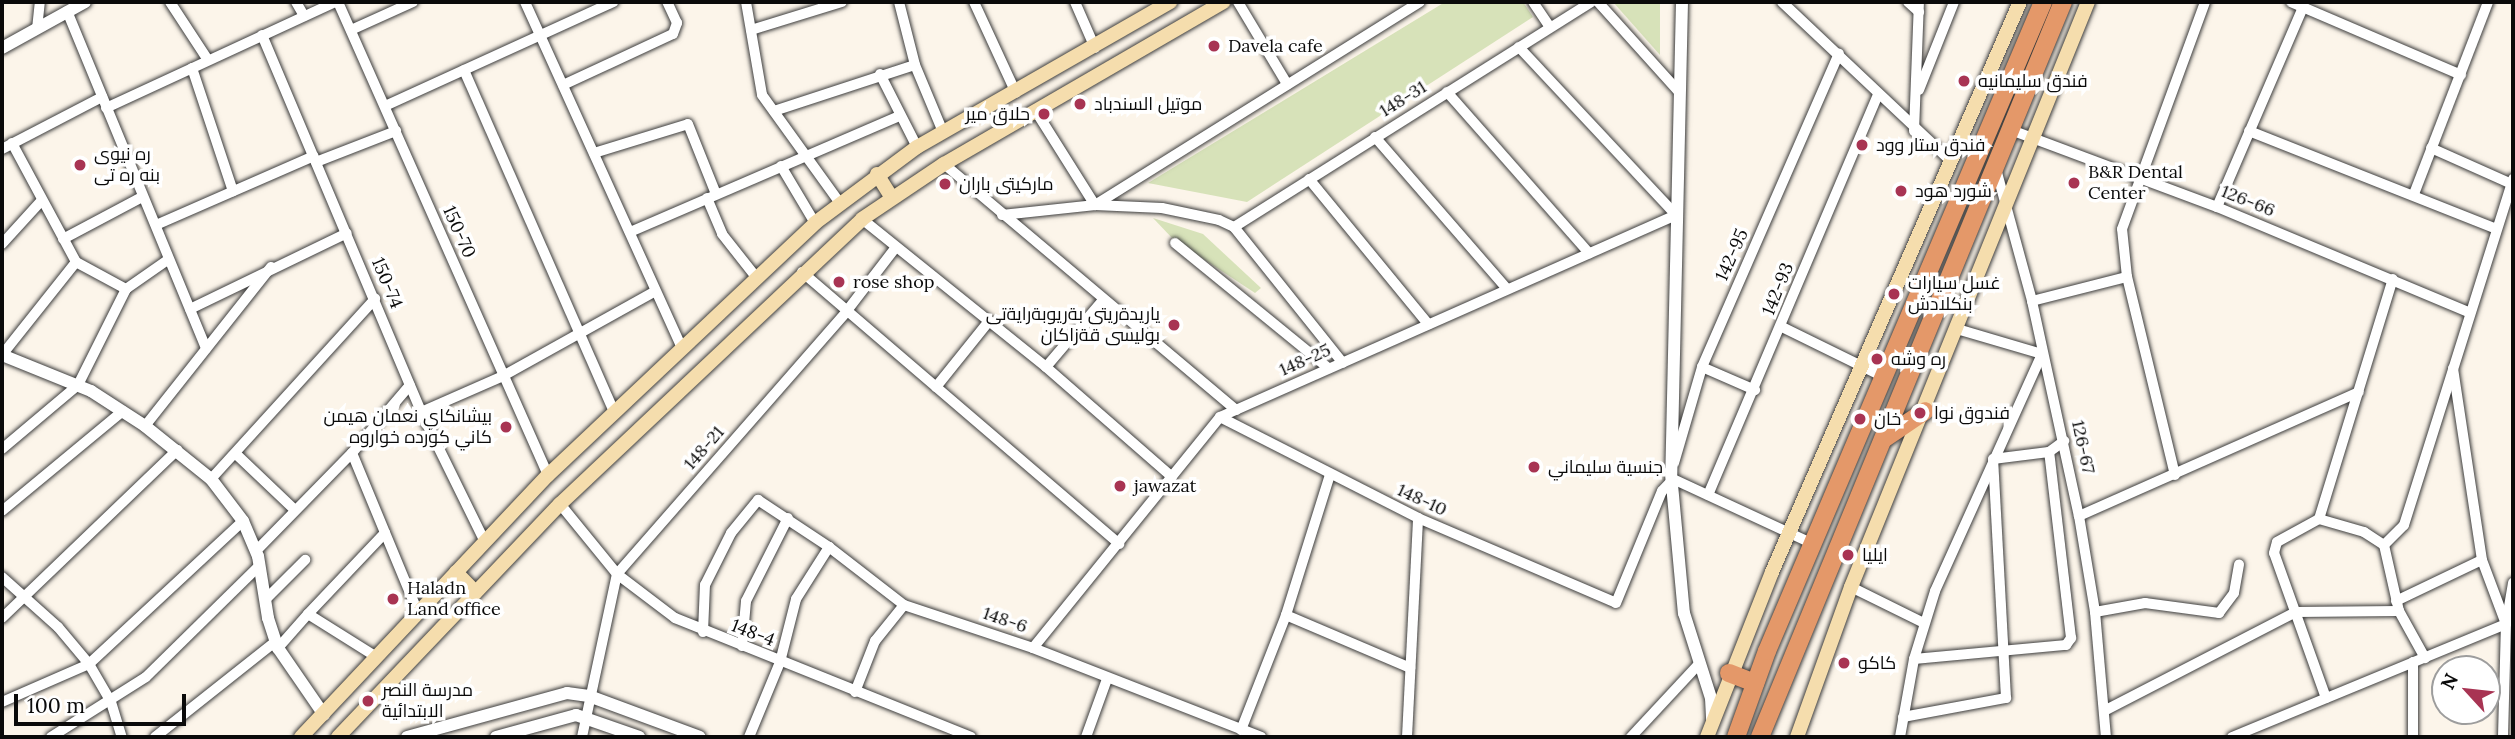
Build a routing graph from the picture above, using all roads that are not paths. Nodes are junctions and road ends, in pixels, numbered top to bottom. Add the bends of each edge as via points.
1 (40, 2) edge
2 (85, 2) edge
3 (170, 2) edge
4 (296, 2) edge
5 (336, 2) edge
6 (413, 2) edge
7 (525, 2) edge
8 (612, 2) edge
9 (667, 2) edge
10 (746, 2) edge
11 (842, 2) edge
12 (899, 2) edge
13 (975, 2) edge
14 (1075, 2) edge
15 (1170, 2) edge
16 (1224, 2) edge
17 (1238, 2) edge
18 (1420, 2) edge
19 (1533, 2) edge
20 (1591, 2) edge
21 (1598, 2) edge
22 (1682, 2) edge
23 (1782, 2) edge
24 (1908, 2) edge
25 (1954, 2) edge
26 (2020, 2) edge
27 (2043, 2) edge
28 (2063, 2) edge
29 (2088, 2) edge
30 (2205, 2) edge
31 (2291, 2) edge
32 (2488, 2) edge
33 (1919, 7) edge
34 (2303, 7) junction
35 (67, 12) junction
36 (304, 16) junction
37 (1550, 27) junction
38 (37, 29) junction
39 (351, 30) junction
40 (751, 30) junction
41 (262, 35) junction
42 (540, 35) junction
43 (1519, 47) junction
44 (2, 48) edge
45 (1096, 48) junction
46 (1839, 54) junction
47 (208, 60) junction
48 (915, 65) junction
49 (192, 68) junction
50 (464, 70) junction
51 (880, 74) junction
52 (2461, 75) junction
53 (1287, 84) junction
54 (563, 85) junction
55 (1447, 92) junction
56 (1016, 93) junction
57 (1680, 93) junction
58 (1878, 95) junction
59 (1915, 100) junction
60 (104, 102) junction
61 (385, 106) junction
62 (774, 111) junction
63 (1037, 113) junction
64 (900, 116) junction
65 (2011, 130) junction
66 (396, 131) junction
67 (1914, 131) junction
68 (2249, 131) junction
69 (943, 132) junction
70 (1375, 136) junction
71 (2034, 136) junction
72 (12, 143) junction
73 (917, 147) junction
74 (2431, 148) junction
75 (2, 149) edge
76 (594, 153) junction
77 (805, 155) junction
78 (315, 159) junction
79 (1951, 161) junction
80 (944, 164) junction
81 (781, 166) junction
82 (1996, 169) junction
83 (877, 174) junction
84 (1309, 179) junction
85 (2137, 180) junction
86 (2512, 182) edge
87 (233, 191) junction
88 (2414, 194) junction
89 (711, 196) junction
90 (142, 197) junction
91 (892, 198) junction
92 (42, 200) junction
93 (840, 203) junction
94 (1095, 205) junction
95 (2007, 206) junction
96 (2217, 206) junction
97 (1002, 215) junction
98 (1676, 215) junction
99 (862, 219) junction
100 (815, 223) junction
101 (156, 225) junction
102 (1234, 227) junction
103 (2496, 229) junction
104 (630, 232) junction
105 (346, 233) junction
106 (63, 239) junction
107 (1175, 243) dead end
108 (2, 244) edge
109 (896, 247) junction
110 (1590, 253) junction
111 (169, 259) junction
112 (76, 262) junction
113 (271, 267) junction
114 (802, 272) junction
115 (2127, 276) junction
116 (756, 277) junction
117 (2393, 279) junction
118 (126, 289) junction
119 (1507, 289) junction
120 (654, 292) junction
121 (375, 299) junction
122 (1103, 300) junction
123 (2032, 301) junction
124 (190, 309) junction
125 (846, 312) junction
126 (2469, 312) junction
127 (989, 321) junction
128 (1428, 324) junction
129 (1782, 327) junction
130 (1957, 329) junction
131 (581, 332) junction
132 (681, 346) junction
133 (206, 349) junction
134 (2042, 354) junction
135 (5, 359) edge
136 (1343, 363) junction
137 (1861, 365) junction
138 (1046, 367) junction
139 (1702, 367) junction
140 (1328, 368) junction
141 (2453, 368) junction
142 (503, 376) junction
143 (1884, 377) junction
144 (78, 385) junction
145 (410, 385) junction
146 (936, 387) junction
147 (1755, 390) junction
148 (2359, 392) junction
149 (1236, 410) junction
150 (123, 411) junction
151 (1925, 411) junction
152 (421, 412) junction
153 (614, 412) junction
154 (1220, 417) junction
155 (145, 426) junction
156 (1885, 438) junction
157 (2064, 441) junction
158 (2, 449) edge
159 (177, 450) junction
160 (2049, 452) junction
161 (352, 453) junction
162 (236, 454) junction
163 (1993, 459) junction
164 (548, 475) junction
165 (1330, 475) junction
166 (2175, 475) junction
167 (1172, 477) junction
168 (1672, 477) junction
169 (211, 479) junction
170 (1708, 495) junction
171 (560, 504) junction
172 (295, 510) junction
173 (2, 511) edge
174 (2079, 516) junction
175 (788, 518) junction
176 (1418, 518) junction
177 (2319, 519) junction
178 (243, 521) junction
179 (385, 533) junction
180 (1789, 533) junction
181 (485, 542) junction
182 (1119, 544) junction
183 (1813, 544) junction
184 (2384, 545) junction
185 (829, 547) junction
186 (256, 551) junction
187 (305, 560) dead end
188 (2482, 560) junction
189 (2239, 565) dead end
190 (259, 566) junction
191 (456, 572) junction
192 (617, 574) junction
193 (2, 577) edge
194 (2513, 583) edge
195 (1851, 587) junction
196 (475, 592) junction
197 (27, 599) junction
198 (265, 600) junction
199 (1616, 603) joint
200 (904, 606) junction
201 (2397, 606) junction
202 (418, 612) junction
203 (2095, 612) junction
204 (2296, 612) junction
205 (308, 614) junction
206 (1286, 615) junction
207 (2, 618) edge
208 (1924, 623) junction
209 (2506, 624) junction
210 (703, 632) junction
211 (277, 645) junction
212 (742, 646) junction
213 (1033, 648) junction
214 (2005, 653) junction
215 (375, 656) junction
216 (2425, 658) junction
217 (1914, 659) junction
218 (780, 662) junction
219 (2413, 662) junction
220 (89, 664) junction
221 (1698, 665) junction
222 (1410, 668) junction
223 (1729, 673) junction
224 (1107, 678) junction
225 (1757, 679) junction
226 (1780, 681) junction
227 (855, 692) junction
228 (589, 696) junction
229 (2326, 698) junction
230 (2508, 699) edge
231 (2, 702) edge
232 (111, 702) junction
233 (1747, 705) junction
234 (2106, 710) junction
235 (1768, 712) junction
236 (324, 715) junction
237 (585, 717) junction
238 (1903, 717) junction
239 (1241, 730) junction
240 (1709, 730) edge
241 (951, 734) edge
242 (343, 736) edge
243 (51, 737) edge
244 (122, 737) edge
245 (155, 737) edge
246 (301, 737) edge
247 (407, 737) edge
248 (496, 737) edge
249 (582, 737) edge
250 (639, 737) edge
251 (700, 737) edge
252 (749, 737) edge
253 (971, 737) edge
254 (1086, 737) edge
255 (1261, 737) edge
256 (1407, 737) edge
257 (1632, 737) edge
258 (1736, 737) edge
259 (1760, 737) edge
260 (1797, 737) edge
261 (1899, 737) edge
262 (2106, 737) edge
263 (2232, 737) edge
264 (2413, 737) edge
265 (2503, 737) edge

1 - 38 street
2 - 35 street
3 - 47 street
4 - 36 street
5 - 36 street
5 - 39 street, 150-70
6 - 39 street
7 - 42 street
8 - 42 street
9 - 54 street via 677,23 673,34
10 - 40 street
11 - 40 street
12 - 48 street
13 - 56 street
14 - 45 street
15 - 45 main road
16 - 63 main road
17 - 53 street
18 - 53 street
19 - 37 street
20 - 37 street, 148-31
21 - 57 street
22 - 57 street
23 - 46 street
24 - 33 street
25 - 59 street
26 - 79 main road
27 - 143 highway
28 - 65 highway
29 - 71 main road
30 - 85 street
31 - 34 street
32 - 52 street
33 - 59 street
34 - 52 street
34 - 68 street
35 - 38 street
35 - 60 street
36 - 41 street
37 - 43 street, 148-31
38 - 44 street
39 - 61 street, 150-70
40 - 62 street via 754,71
41 - 47 street
41 - 78 street, 150-74
42 - 50 street
42 - 54 street
43 - 55 street, 148-31
43 - 98 street
45 - 56 main road
46 - 58 street
46 - 139 street, 142-95
47 - 49 street
48 - 51 street
48 - 69 street
49 - 60 street
49 - 87 street
50 - 61 street
50 - 131 street
51 - 62 street
51 - 64 street
52 - 74 street
53 - 94 street
54 - 76 street
55 - 70 street, 148-31
55 - 110 street
56 - 69 main road
57 - 98 street
58 - 67 street
58 - 129 street, 142-93
59 - 67 street
60 - 72 street
60 - 90 street
61 - 66 street, 150-70
62 - 77 street
63 - 80 main road
63 - 94 street
64 - 73 street
64 - 77 street
65 - 71 street, 126-66
65 - 82 highway
66 - 78 street
66 - 142 street, 150-70
67 - 79 street
68 - 88 street
68 - 96 street
69 - 73 main road
70 - 84 street, 148-31
70 - 119 street
71 - 85 street, 126-66
71 - 95 main road
72 - 75 street
72 - 92 street
73 - 83 main road
74 - 86 street
74 - 88 street
76 - 89 street via 688,124
76 - 104 street
77 - 81 street
77 - 93 street
78 - 87 street
78 - 105 street, 150-74
79 - 137 main road
80 - 91 main road
80 - 97 street
81 - 89 street
81 - 100 street
82 - 95 street, 126-67
82 - 156 highway
83 - 91 main road
83 - 93 main road
84 - 102 street, 148-31
84 - 128 street
85 - 96 street, 126-66
85 - 115 street via 2123,229
86 - 103 street
87 - 101 street
88 - 103 street
89 - 104 street
89 - 116 street via 722,234
90 - 101 street
90 - 106 street
91 - 99 main road
92 - 106 street
92 - 108 street
93 - 100 main road
94 - 97 street
94 - 102 street via 1162,208
95 - 123 street, 126-67
95 - 130 main road
96 - 117 street, 126-66
97 - 122 street
98 - 110 street, 148-25
98 - 168 street
99 - 109 street
99 - 114 main road
100 - 116 main road
101 - 111 street
102 - 136 street
103 - 126 street
104 - 120 street
105 - 113 street
105 - 121 street, 150-74
106 - 112 street
107 - 140 street
109 - 125 street, 148-21
109 - 127 street
110 - 119 street, 148-25
111 - 118 street
111 - 124 street
112 - 118 street
112 - 135 street
113 - 124 street
113 - 133 street
114 - 125 street
114 - 171 main road
115 - 123 street
115 - 166 street
116 - 132 main road
117 - 126 street, 126-66
117 - 148 street
118 - 144 street
119 - 128 street, 148-25
120 - 131 street
120 - 132 street
121 - 145 street, 150-74
121 - 162 street
122 - 138 street
122 - 149 street
123 - 134 street, 126-67
124 - 133 street
125 - 146 street
125 - 192 street, 148-21
126 - 141 street
127 - 138 street
127 - 146 street
128 - 136 street, 148-25
129 - 137 street
129 - 147 street, 142-93
130 - 134 street
130 - 151 main road
131 - 142 street
131 - 153 street
132 - 153 main road
133 - 155 street
134 - 157 street, 126-67
134 - 163 street
135 - 144 street
136 - 140 street, 148-25
137 - 143 street
137 - 180 main road
138 - 167 street
139 - 147 street
139 - 168 street, 142-95
140 - 149 street, 148-25
141 - 184 street via 2404,525
141 - 188 street
142 - 152 street
142 - 164 street, 150-70
143 - 183 highway
144 - 150 street
144 - 158 street
145 - 152 street, 150-74
145 - 161 street
146 - 182 street
147 - 170 street, 142-93
148 - 166 street
148 - 177 street
149 - 154 street, 148-25
150 - 155 street
150 - 173 street
151 - 156 highway
151 - 195 main road
152 - 181 street, 150-74
153 - 164 main road
154 - 165 street, 148-10
154 - 167 street, 148-25
155 - 159 street
156 - 226 highway
157 - 160 street
157 - 174 street, 126-67
159 - 169 street
159 - 197 street
160 - 163 street
160 - 214 street via 2071,638 2066,645
161 - 172 street
161 - 179 street
162 - 169 street
162 - 172 street
163 - 208 street
163 - 214 street
164 - 181 main road
165 - 176 street, 148-10
165 - 206 street
166 - 174 street
167 - 182 street, 148-25
168 - 170 street
168 - 199 street, 142-95
168 - 221 street via 1684,613
169 - 178 street
170 - 180 street
171 - 192 street, 148-4
171 - 196 main road
172 - 186 street
174 - 203 street, 126-67
175 - 185 street, 148-6
175 - 210 street, 148-6 via 758,500 731,533 705,585
175 - 212 street via 746,601
176 - 199 street, 148-10
176 - 222 street
177 - 184 street via 2364,532
177 - 204 street via 2277,542 2274,553
178 - 186 street
178 - 220 street
179 - 202 street
179 - 205 street
180 - 183 street
180 - 223 main road
181 - 191 main road
182 - 213 street, 148-25
183 - 225 highway
184 - 201 street
185 - 200 street, 148-6
185 - 218 street via 796,598
186 - 190 street
187 - 198 street
188 - 201 street
188 - 209 street
189 - 203 street via 2234,593 2219,613 2145,603
190 - 198 street
190 - 232 street via 146,677
191 - 196 main road
191 - 202 main road
192 - 210 street, 148-4
192 - 228 street, 148-21
193 - 197 street
194 - 209 street
195 - 208 street
195 - 260 main road
196 - 242 main road
197 - 207 street
197 - 220 street via 58,626
198 - 211 street
200 - 213 street, 148-6
200 - 227 street via 875,641
201 - 204 street
201 - 216 street
202 - 215 main road
203 - 234 street, 126-67
204 - 229 street
204 - 234 street
205 - 211 street
205 - 215 street
206 - 222 street
206 - 239 street
208 - 217 street
209 - 216 street
209 - 230 street
210 - 212 street, 148-4
211 - 236 street
211 - 245 street
212 - 218 street, 148-4
213 - 224 street, 148-6
214 - 217 street
214 - 238 street via 2009,690 2001,702
215 - 236 main road
216 - 219 street
217 - 238 street
218 - 227 street, 148-4
218 - 252 street
219 - 229 street
219 - 264 street
220 - 231 street
220 - 232 street
221 - 240 street via 1711,698
221 - 257 street
222 - 256 street
223 - 225 highway
223 - 240 main road
224 - 239 street, 148-6
224 - 254 street
225 - 226 highway
225 - 233 highway
226 - 235 highway
227 - 241 street, 148-4
228 - 237 street, 148-21
228 - 247 street via 567,693
228 - 251 street
229 - 263 street
230 - 265 street
232 - 243 street
232 - 244 street
233 - 235 highway
233 - 258 highway
234 - 262 street, 126-67
235 - 259 highway
236 - 246 main road
237 - 248 street via 576,715
237 - 249 street, 148-21
237 - 250 street
238 - 261 street
239 - 255 street, 148-6
241 - 253 street, 148-4

